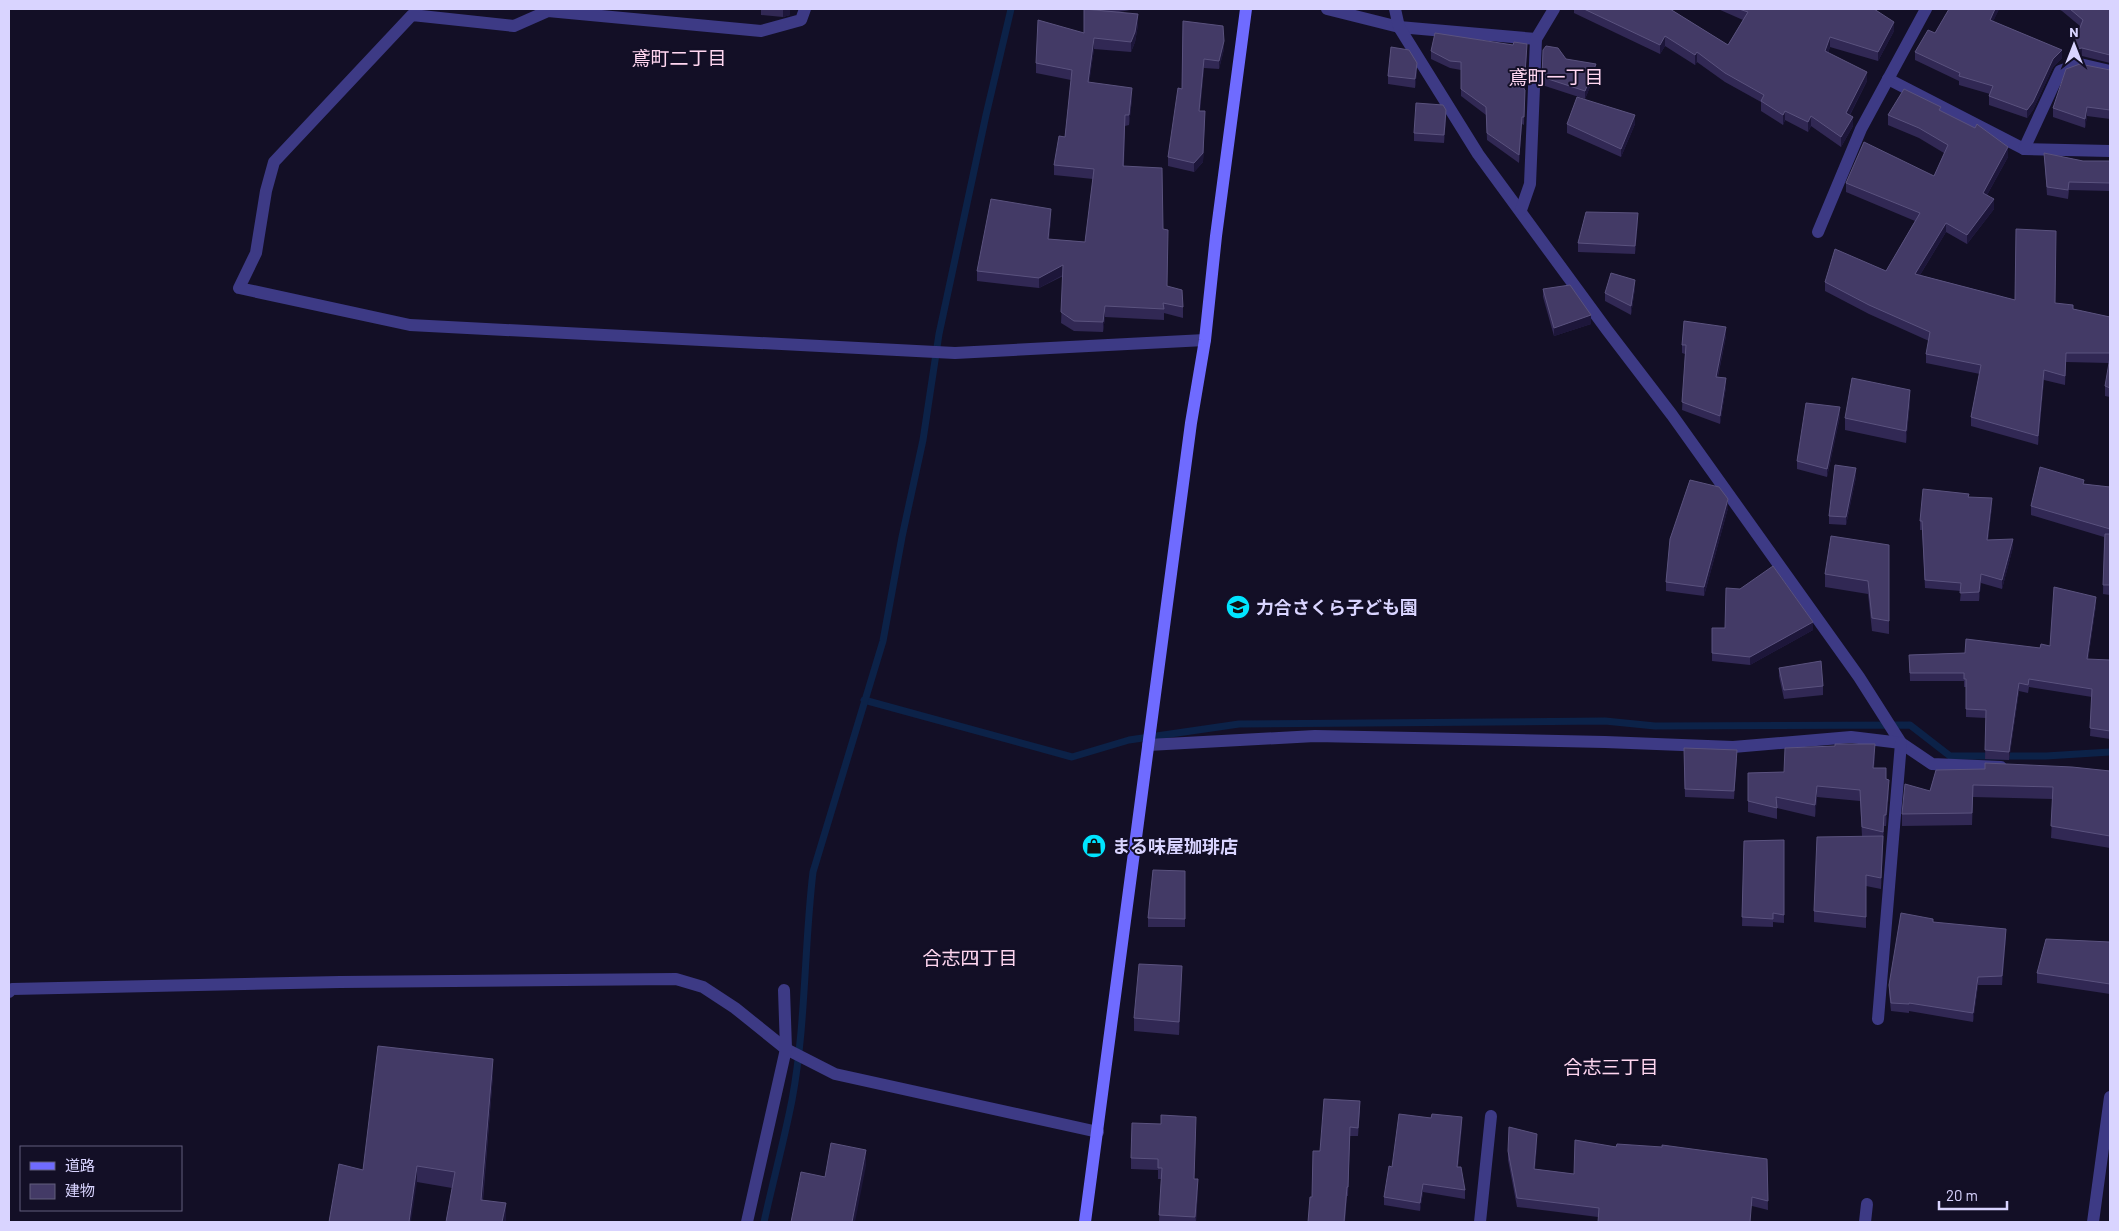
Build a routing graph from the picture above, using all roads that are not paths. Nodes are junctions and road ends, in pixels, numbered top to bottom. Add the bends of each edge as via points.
1 (805, 9) edge
2 (1246, 9) edge
3 (1327, 9) edge
4 (1395, 9) edge
5 (1554, 9) edge
6 (1926, 9) edge
7 (1400, 27) junction
8 (1536, 39) junction
9 (2110, 71) edge
10 (1888, 80) junction
11 (2024, 149) junction
12 (2110, 151) edge
13 (1520, 210) junction
14 (1818, 232) dead end
15 (1205, 340) junction
16 (1901, 743) junction
17 (1148, 744) junction
18 (2011, 767) edge
19 (784, 990) dead end
20 (9, 992) edge
21 (1878, 1019) dead end
22 (786, 1050) junction
23 (2110, 1097) edge
24 (1491, 1116) dead end
25 (1098, 1132) junction
26 (1867, 1204) dead end
27 (747, 1222) edge
28 (1085, 1222) edge
29 (1480, 1222) edge
30 (1865, 1222) edge
31 (2094, 1222) edge

1 - 15 street via 801,20 761,30 548,11 514,26 412,15 274,162 256,253 239,288 410,325 955,353
2 - 15 street
3 - 7 street
4 - 7 street
5 - 8 street
6 - 10 street
7 - 8 street
7 - 13 street via 1478,154
8 - 13 street via 1530,184
9 - 11 street via 2080,64 2060,71
10 - 11 street
10 - 14 street via 1860,130
11 - 12 street
13 - 16 street via 1688,437 1859,677
15 - 17 street
16 - 17 street via 1851,737 1733,747 1315,736
16 - 18 street via 1932,764
16 - 21 street
17 - 25 street
19 - 22 street
20 - 22 street via 12,989 280,983 676,979 703,987 735,1008
22 - 25 street via 835,1074
22 - 27 street
23 - 31 street
24 - 29 street
25 - 28 street
26 - 30 street

